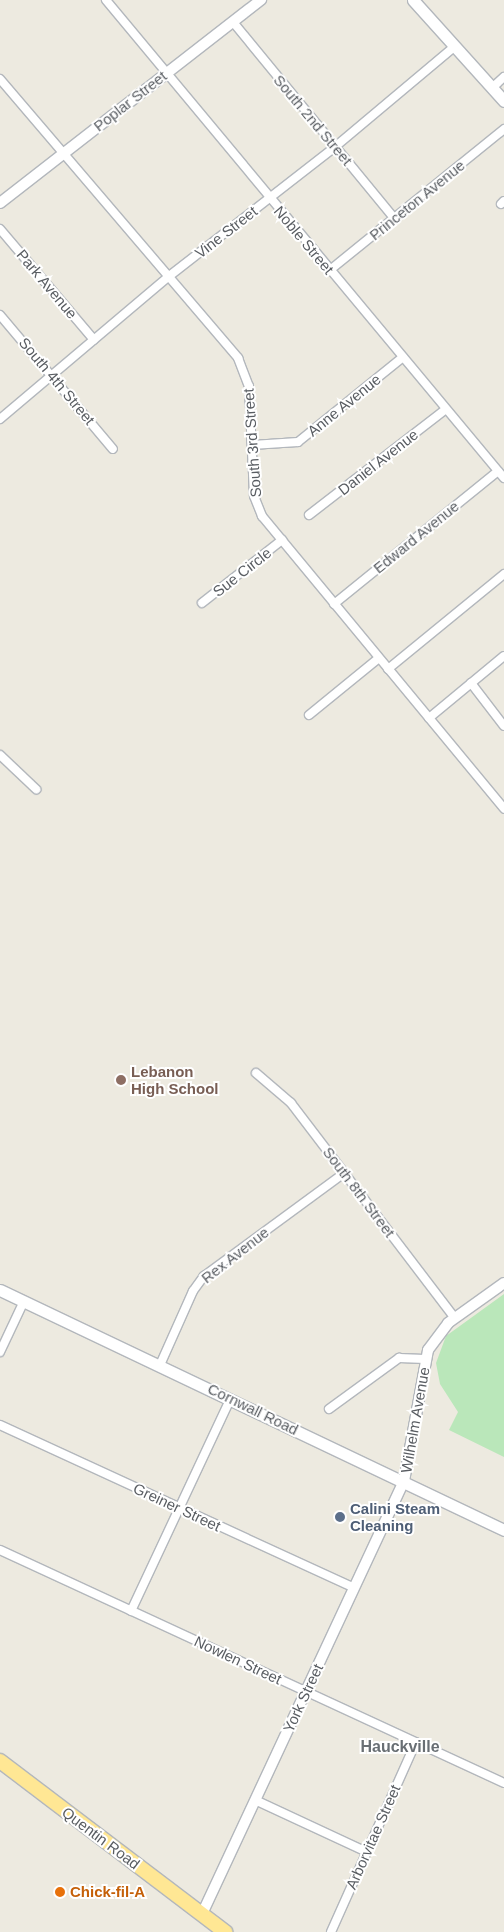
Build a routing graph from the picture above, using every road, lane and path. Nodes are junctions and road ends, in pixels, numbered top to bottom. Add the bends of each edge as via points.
1 (106, 0) edge
2 (261, 0) edge
3 (413, 0) edge
4 (232, 22) junction
5 (455, 46) junction
6 (166, 73) junction
7 (504, 77) edge
8 (0, 79) edge
9 (492, 88) junction
10 (504, 101) edge
11 (504, 129) edge
12 (336, 146) junction
13 (62, 154) junction
14 (270, 198) junction
15 (0, 203) edge
16 (394, 218) junction
17 (0, 229) edge
18 (330, 270) junction
19 (168, 277) junction
20 (0, 315) edge
21 (94, 340) junction
22 (402, 357) junction
23 (52, 375) junction
24 (446, 409) junction
25 (0, 419) edge
26 (252, 445) junction
27 (113, 448) dead end
28 (498, 471) junction
29 (504, 478) edge
30 (309, 515) dead end
31 (282, 540) junction
32 (504, 574) edge
33 (202, 603) dead end
34 (334, 604) junction
35 (504, 656) edge
36 (379, 658) junction
37 (388, 668) junction
38 (471, 683) junction
39 (309, 715) dead end
40 (429, 718) junction
41 (504, 726) edge
42 (0, 755) edge
43 (36, 789) dead end
44 (504, 809) edge
45 (256, 1073) dead end
46 (344, 1172) junction
47 (504, 1282) edge
48 (0, 1290) edge
49 (24, 1302) junction
50 (455, 1318) junction
51 (0, 1352) edge
52 (426, 1358) junction
53 (160, 1365) junction
54 (230, 1398) junction
55 (329, 1409) dead end
56 (0, 1425) edge
57 (404, 1481) junction
58 (179, 1508) junction
59 (504, 1530) edge
60 (0, 1550) edge
61 (354, 1588) junction
62 (131, 1611) junction
63 (306, 1691) junction
64 (416, 1742) junction
65 (0, 1761) edge
66 (504, 1783) edge
67 (255, 1800) junction
68 (368, 1852) junction
69 (202, 1914) junction
70 (226, 1932) edge
71 (331, 1932) edge

1 - 6 street, Noble Street
2 - 4 street, Poplar Street
3 - 5 main road
4 - 6 street, Poplar Street
4 - 12 street, South 2nd Street
5 - 9 main road
5 - 12 street, Vine Street
6 - 13 street, Poplar Street
6 - 14 street, Noble Street
7 - 9 street
8 - 13 street, South 3rd Street
9 - 10 main road
11 - 16 street, Princeton Avenue
12 - 14 street, Vine Street
12 - 16 street, South 2nd Street
13 - 15 street, Poplar Street
13 - 19 street, South 3rd Street
14 - 18 street, Noble Street
14 - 19 street, Vine Street
16 - 18 street, Princeton Avenue
17 - 21 street, Park Avenue
18 - 22 street, Noble Street
19 - 21 street, Vine Street
19 - 26 street, South 3rd Street via 244,368 249,386
20 - 23 street, South 4th Street
21 - 23 street, Vine Street
22 - 24 street, Noble Street
22 - 26 street, Anne Avenue via 298,442
23 - 25 street, Vine Street
23 - 27 street, South 4th Street
24 - 28 street, Noble Street
24 - 30 street, Daniel Avenue
26 - 31 street, South 3rd Street via 256,505
28 - 29 street, Noble Street
28 - 34 street, Edward Avenue
31 - 33 street, Sue Circle
31 - 34 street, South 3rd Street
32 - 37 street
34 - 36 street, South 3rd Street
35 - 38 street
36 - 37 street, South 3rd Street
36 - 39 street
37 - 40 street, South 3rd Street
38 - 40 street
38 - 41 street
40 - 44 street, South 3rd Street
42 - 43 street
45 - 46 street, South 8th Street via 291,1103
46 - 50 street, South 8th Street
46 - 53 street, Rex Avenue via 204,1276 192,1291
47 - 50 street, Wilhelm Avenue
48 - 49 main road, Cornwall Road
49 - 51 street
49 - 53 main road, Cornwall Road
50 - 52 street, Wilhelm Avenue via 436,1335
52 - 55 street, Wilhelm Avenue via 399,1358
52 - 57 street, Wilhelm Avenue
53 - 54 main road, Cornwall Road
54 - 57 main road, Cornwall Road
54 - 58 street
56 - 58 street, Greiner Street
57 - 59 main road, Cornwall Road
57 - 61 street, York Street
58 - 61 street, Greiner Street
58 - 62 street
60 - 62 street, Nowlen Street
61 - 63 street, York Street
62 - 63 street, Nowlen Street
63 - 64 street, Nowlen Street
63 - 67 street, York Street
64 - 66 street, Nowlen Street
64 - 68 street, Arborvitae Street
65 - 69 highway, Quentin Road
67 - 68 street
67 - 69 street, York Street
68 - 71 street, Arborvitae Street
69 - 70 highway, Quentin Road

